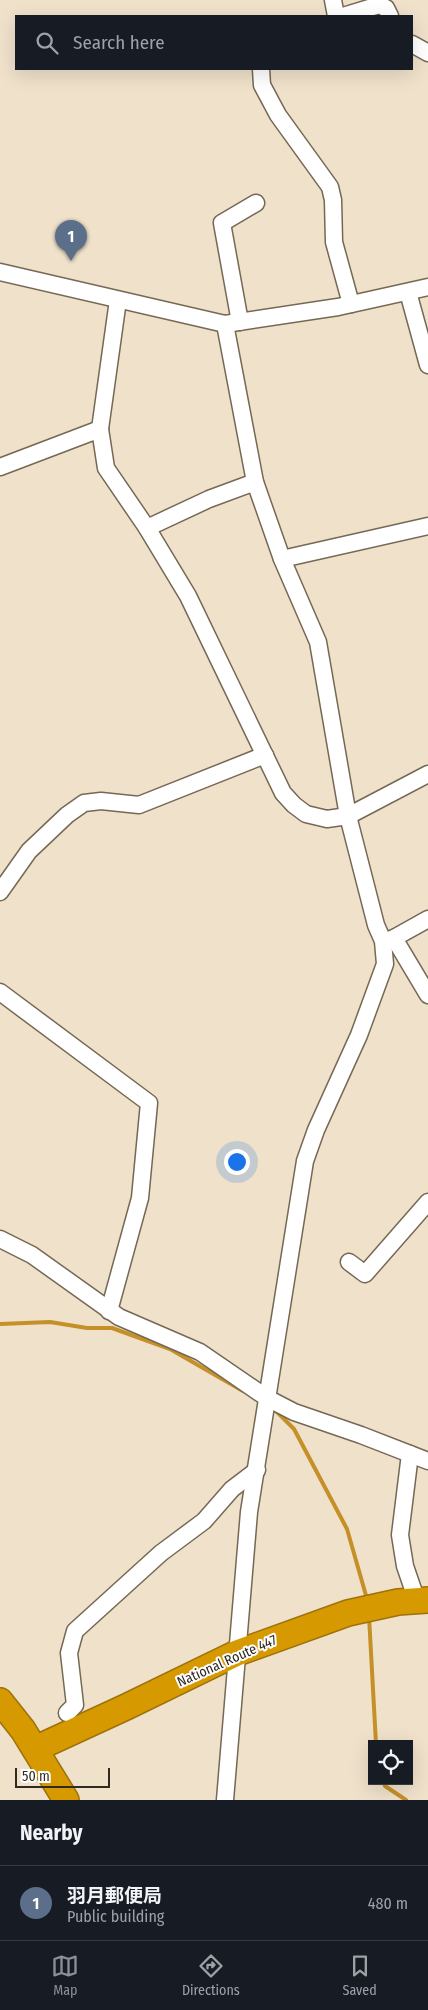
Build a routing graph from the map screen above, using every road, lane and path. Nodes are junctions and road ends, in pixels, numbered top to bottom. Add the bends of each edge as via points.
1 (333, 0) edge
2 (336, 15) edge
3 (346, 15) edge
4 (390, 15) edge
5 (413, 45) edge
6 (428, 53) edge
7 (260, 70) edge
8 (256, 203) dead end
9 (0, 272) edge
10 (428, 287) edge
11 (408, 292) junction
12 (118, 300) junction
13 (350, 304) junction
14 (233, 323) junction
15 (428, 365) edge
16 (100, 429) junction
17 (0, 467) edge
18 (255, 482) junction
19 (428, 526) edge
20 (147, 528) junction
21 (282, 559) junction
22 (265, 755) junction
23 (428, 774) edge
24 (348, 816) junction
25 (0, 892) edge
26 (428, 919) edge
27 (389, 940) junction
28 (426, 986) edge
29 (0, 992) edge
30 (428, 1202) edge
31 (0, 1239) edge
32 (349, 1262) dead end
33 (109, 1310) junction
34 (267, 1398) junction
35 (410, 1454) junction
36 (428, 1461) edge
37 (257, 1470) junction
38 (422, 1600) edge
39 (237, 1653) junction
40 (0, 1701) edge
41 (67, 1713) dead end
42 (35, 1749) junction
43 (66, 1800) edge
44 (225, 1800) edge

1 - 2 street
3 - 4 street via 379,5 386,8
5 - 6 street
7 - 13 street via 262,85 278,115 330,187 334,242
8 - 14 street via 222,223
9 - 12 street
10 - 11 street
11 - 13 street
11 - 15 street
12 - 14 street
12 - 16 street
13 - 14 street
14 - 18 street
16 - 17 street
16 - 20 street via 106,468
18 - 20 street
18 - 21 street
19 - 21 street
20 - 22 street via 188,596
21 - 24 street via 318,642
22 - 24 street via 283,793 306,814 327,819
22 - 25 street via 139,805 101,801 84,803 29,851
23 - 24 street
24 - 27 street via 376,925
26 - 27 street
27 - 28 street
27 - 34 street via 378,986 305,1161
29 - 33 street via 149,1103 140,1198
30 - 32 street via 365,1274
31 - 33 street via 32,1255
33 - 34 street via 118,1318 200,1352
34 - 35 street via 294,1412
34 - 37 street
35 - 36 street
35 - 38 street via 400,1536 405,1566
37 - 39 street via 249,1512
37 - 41 street via 232,1489 204,1521 161,1553 75,1631 69,1653 75,1705
38 - 39 highway, National Route 447 via 348,1613
39 - 42 highway, National Route 447
39 - 44 street
40 - 42 highway
42 - 43 highway

